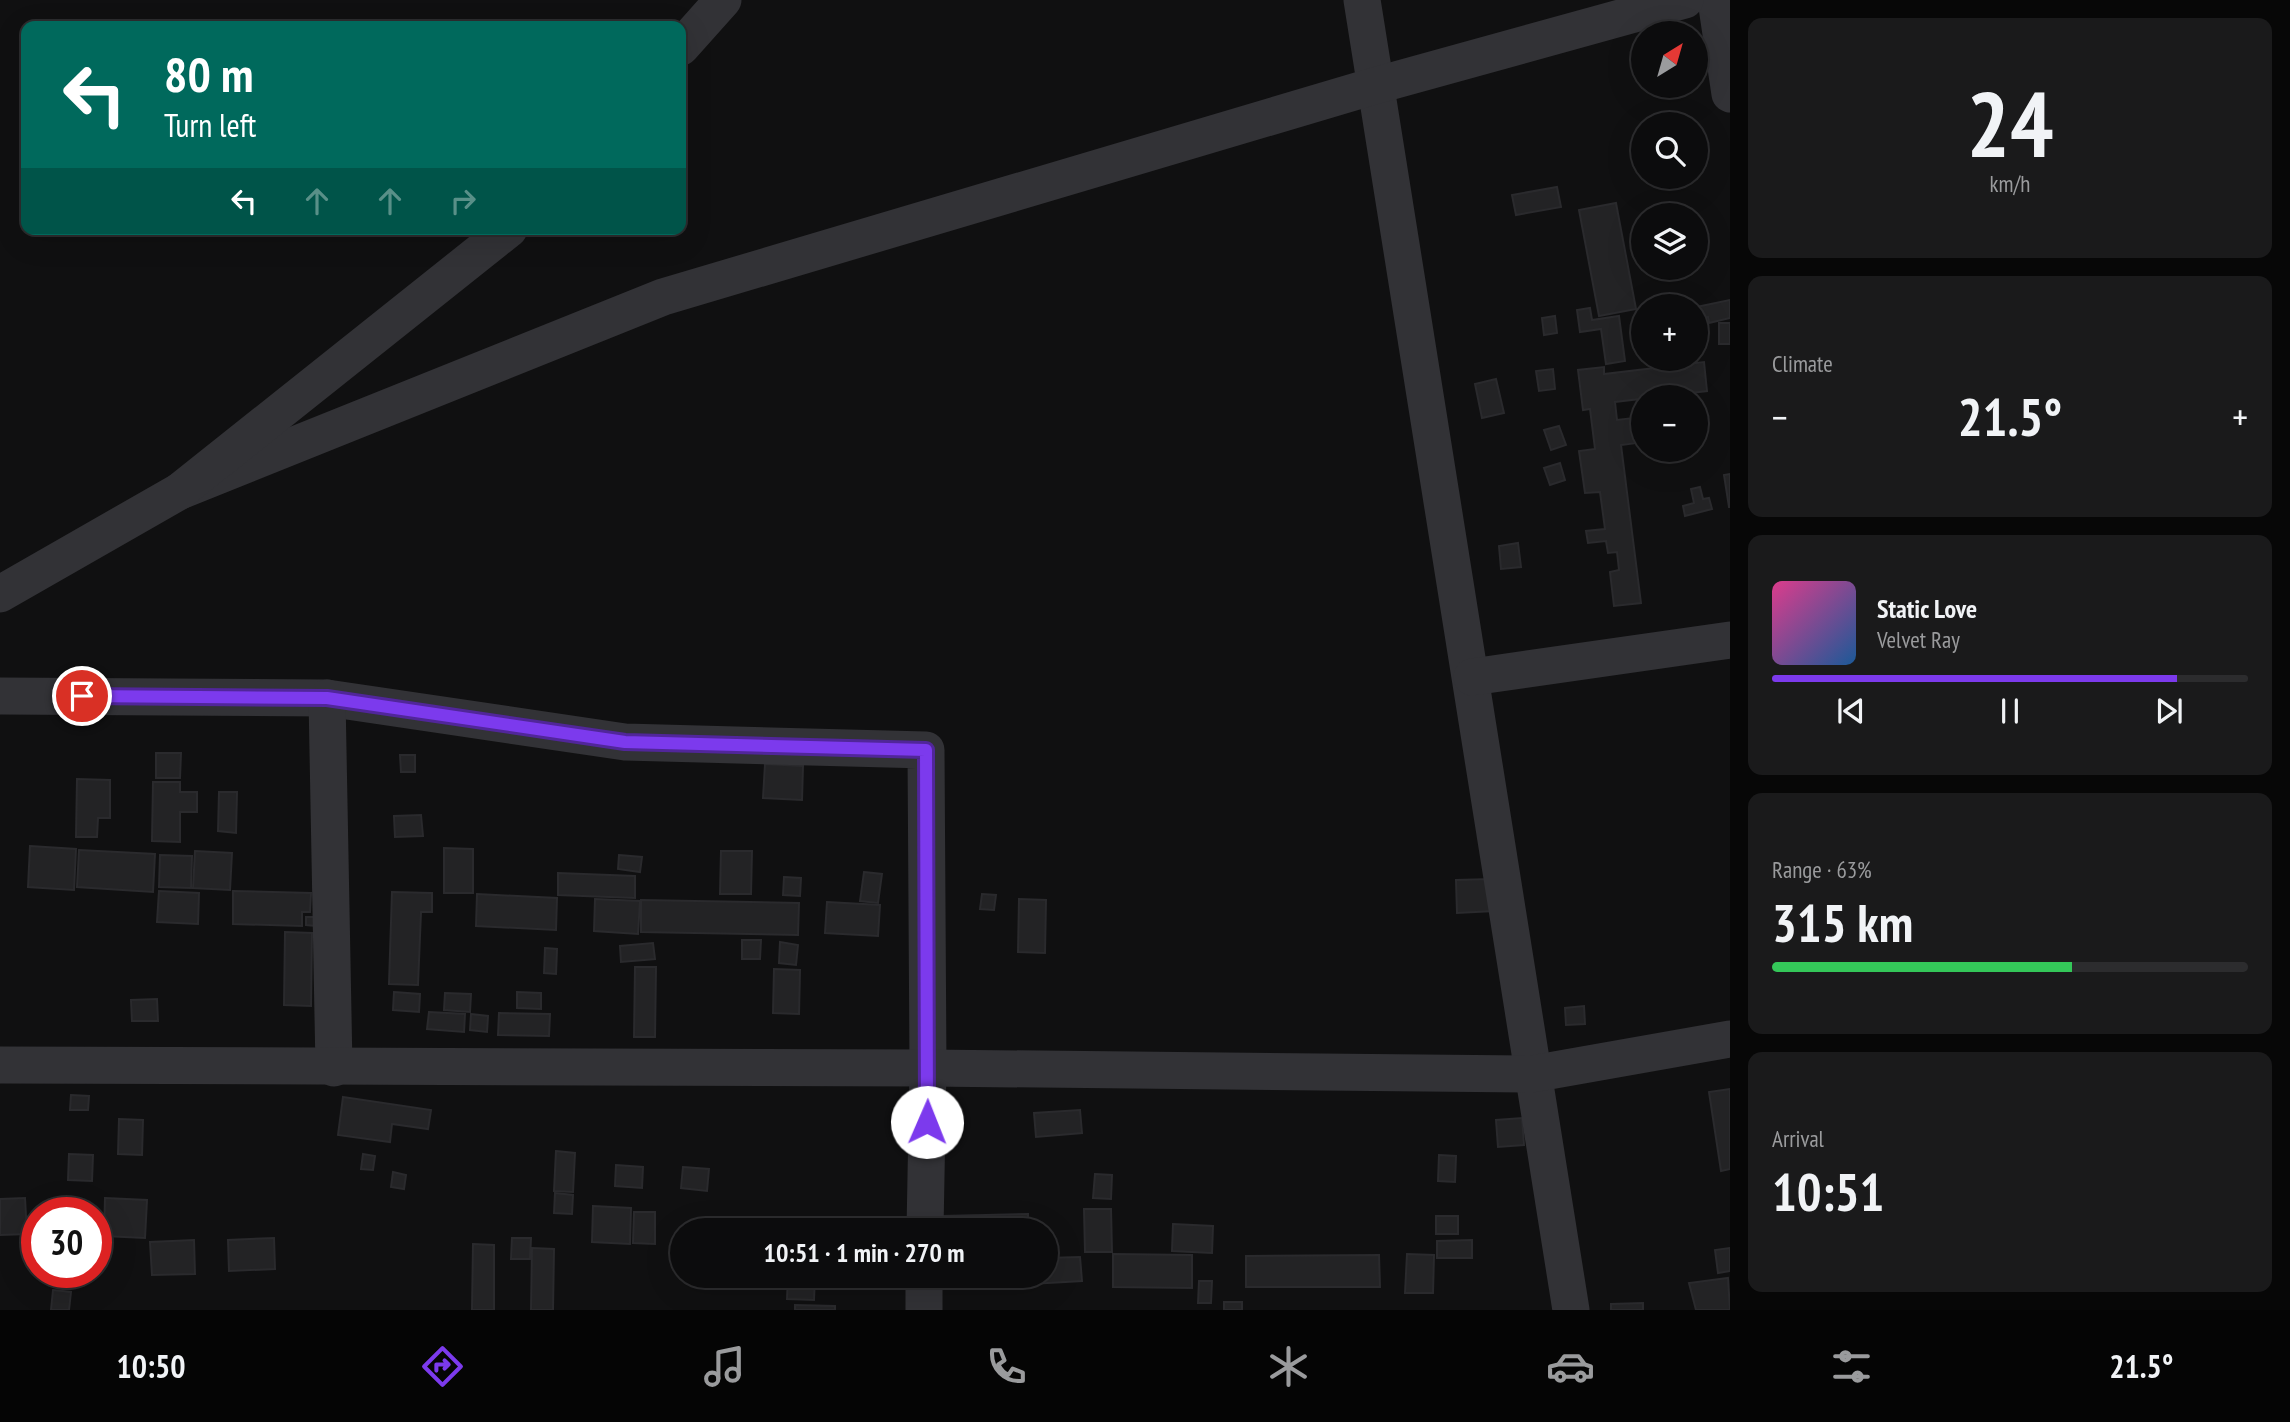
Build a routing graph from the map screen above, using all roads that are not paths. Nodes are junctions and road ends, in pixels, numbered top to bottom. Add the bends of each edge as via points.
1 (723, 0) edge
2 (1362, 0) edge
3 (1685, 0) edge
4 (1716, 0) edge
5 (686, 41) edge
6 (1374, 86) junction
7 (1730, 94) edge
8 (501, 235) edge
9 (180, 491) junction
10 (0, 594) edge
11 (1730, 640) edge
12 (1472, 677) junction
13 (0, 696) edge
14 (327, 698) junction
15 (1730, 1039) edge
16 (0, 1065) edge
17 (334, 1068) junction
18 (928, 1068) junction
19 (1532, 1074) junction
20 (925, 1218) edge
21 (924, 1288) edge
22 (924, 1310) edge
23 (1571, 1310) edge

1 - 5 street
2 - 6 street
3 - 6 street
4 - 7 street
6 - 9 street via 663,297
6 - 12 street
8 - 9 street
9 - 10 street
11 - 12 street
12 - 19 street
13 - 14 street
14 - 17 street
14 - 18 street via 625,742 926,750
15 - 19 street
16 - 17 street
17 - 18 street
18 - 19 street
18 - 20 street
19 - 23 street
21 - 22 street

